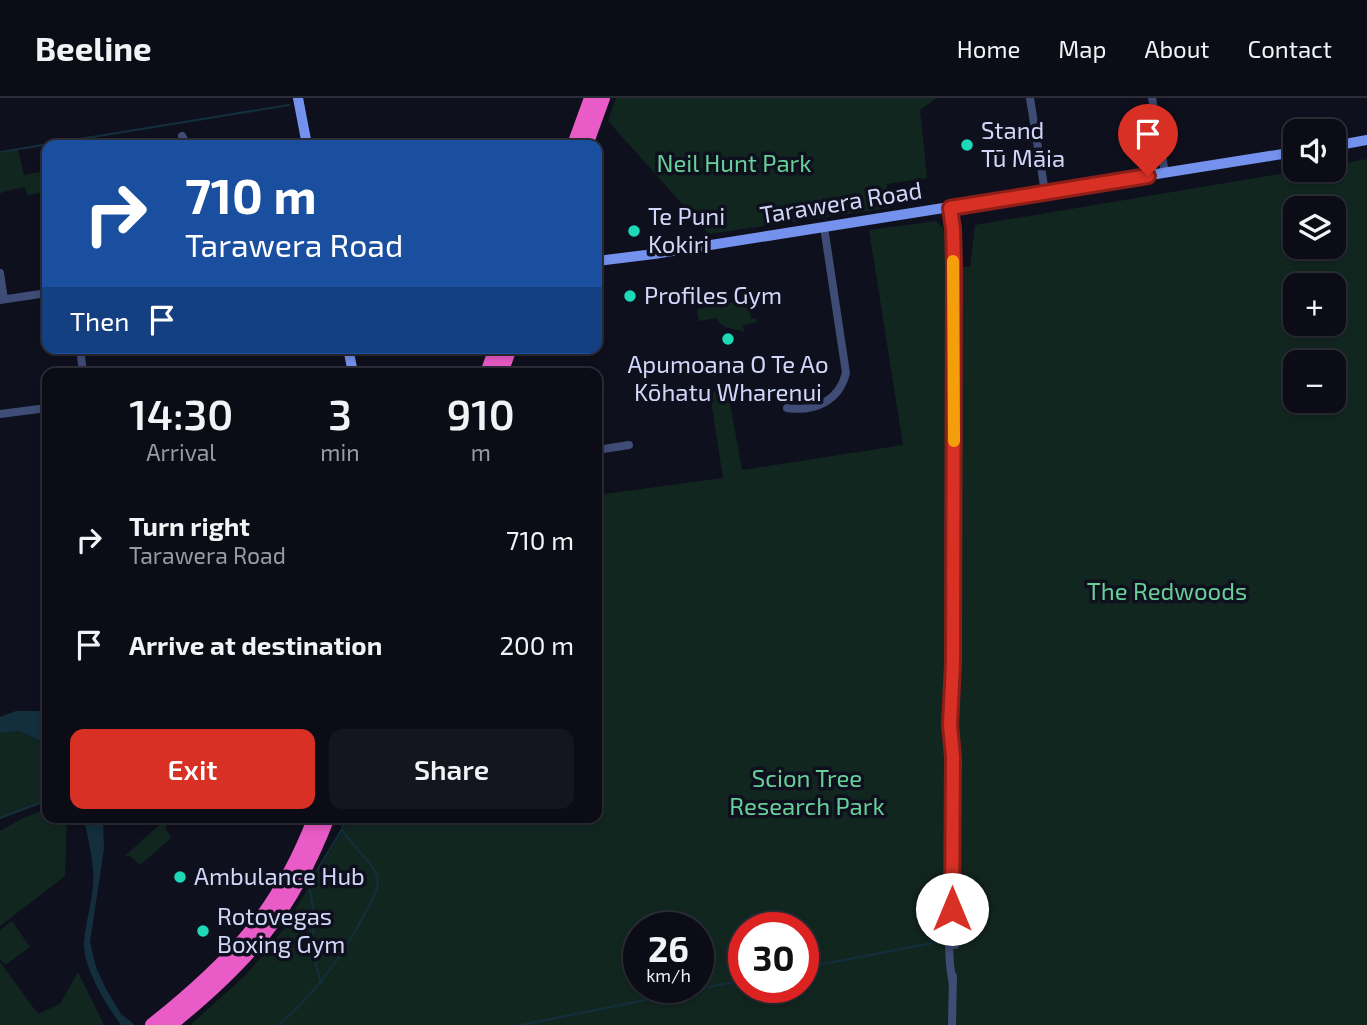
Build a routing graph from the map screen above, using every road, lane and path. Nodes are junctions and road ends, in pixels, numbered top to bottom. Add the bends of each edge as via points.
1 (298, 98) edge
2 (591, 98) edge
3 (603, 98) edge
4 (1030, 98) edge
5 (1152, 98) edge
6 (182, 136) dead end
7 (184, 140) edge
8 (306, 140) edge
9 (576, 140) edge
10 (588, 140) edge
11 (1367, 140) edge
12 (1346, 144) edge
13 (1283, 154) edge
14 (1165, 173) junction
15 (1045, 192) junction
16 (950, 208) junction
17 (824, 227) junction
18 (602, 260) edge
19 (0, 274) edge
20 (42, 294) edge
21 (2, 299) edge
22 (788, 408) dead end
23 (42, 409) edge
24 (0, 414) edge
25 (629, 445) dead end
26 (602, 449) edge
27 (312, 823) edge
28 (326, 823) edge
29 (207, 978) junction
30 (224, 980) junction
31 (159, 1024) edge
32 (952, 1025) edge

1 - 8 main road
2 - 9 highway
3 - 10 highway
4 - 15 street
5 - 14 street
6 - 7 street
11 - 12 main road
13 - 14 main road, Tarawera Road
14 - 15 main road, Tarawera Road
15 - 16 main road, Tarawera Road
16 - 17 main road, Tarawera Road
16 - 32 street via 954,264 952,688 956,725 949,935
17 - 18 main road, Tarawera Road
17 - 22 street via 846,373 839,391 827,402
19 - 21 street
20 - 21 street
23 - 24 street
25 - 26 street
27 - 29 highway via 275,900
28 - 30 highway via 287,903
29 - 30 highway
29 - 31 highway
30 - 31 highway

